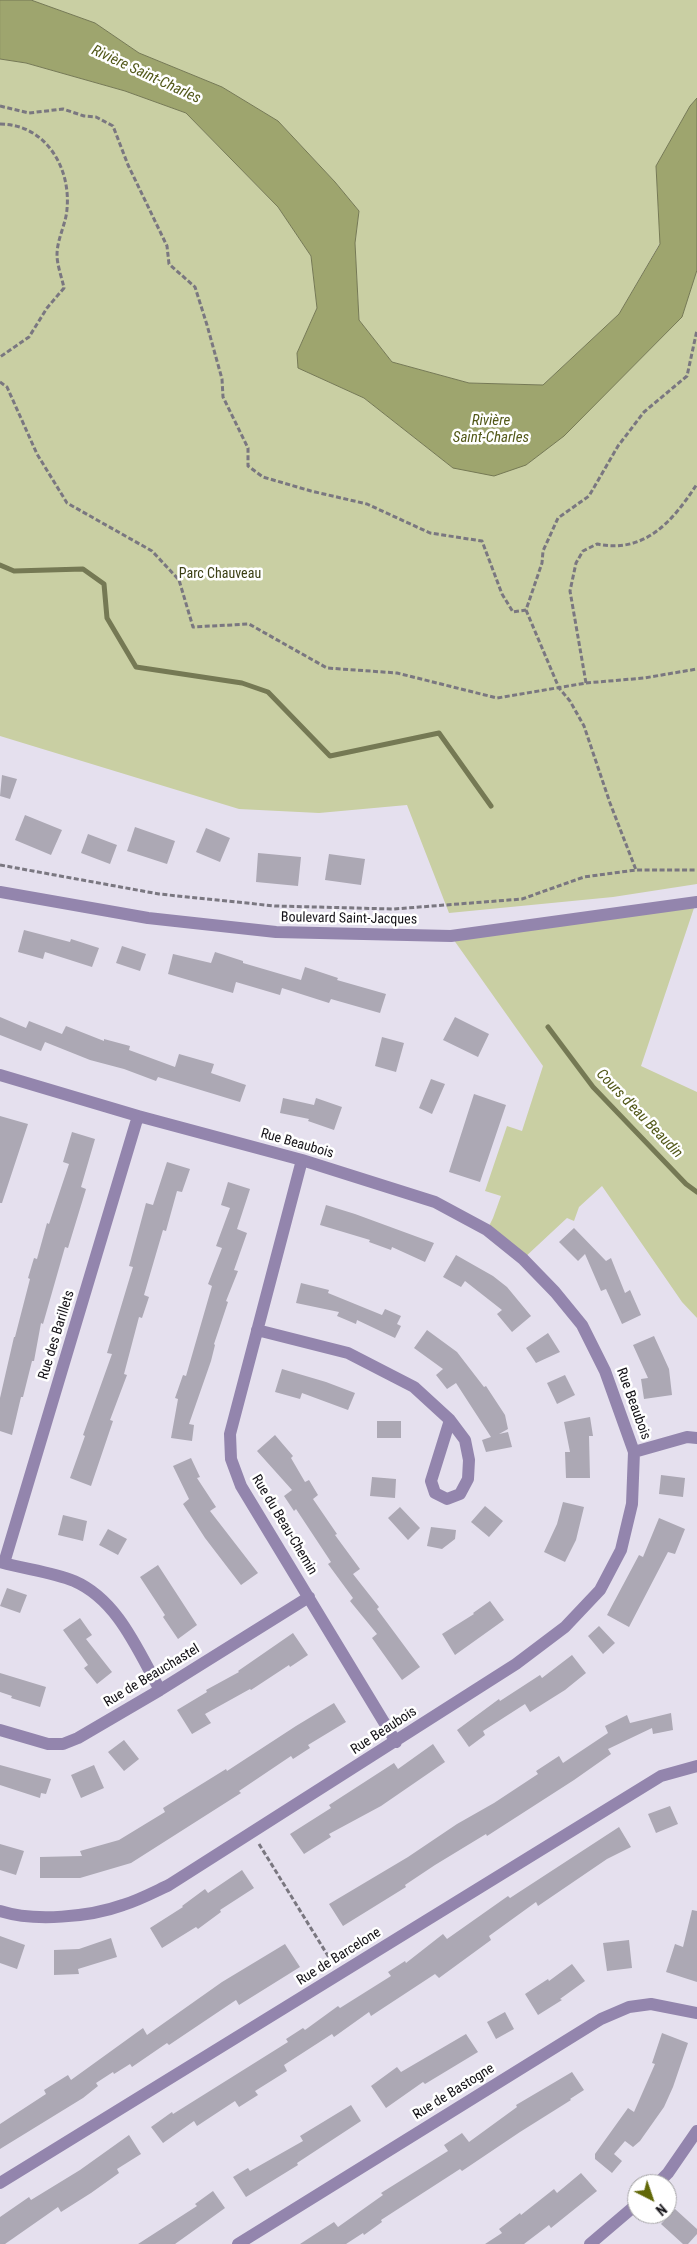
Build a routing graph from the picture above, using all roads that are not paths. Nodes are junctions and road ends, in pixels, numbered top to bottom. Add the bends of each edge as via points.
1 (0, 892) edge
2 (697, 902) edge
3 (0, 1075) edge
4 (138, 1116) junction
5 (302, 1160) junction
6 (257, 1330) junction
7 (450, 1420) junction
8 (697, 1438) edge
9 (634, 1452) junction
10 (2, 1562) edge
11 (309, 1597) junction
12 (160, 1690) junction
13 (0, 1730) edge
14 (396, 1742) junction
15 (697, 1766) edge
16 (0, 1911) edge
17 (697, 2013) edge
18 (697, 2131) edge
19 (667, 2174) edge
20 (0, 2183) edge
21 (627, 2213) edge
22 (238, 2244) edge
23 (590, 2244) edge

1 - 2 street, Boulevard Saint-Jacques via 148,918 276,932 451,936
3 - 4 street, Rue Beaubois
4 - 5 street, Rue Beaubois
4 - 10 street, Rue des Barillets
5 - 6 street, Rue du Beau-Chemin
5 - 9 street, Rue Beaubois via 435,1202 486,1230 523,1259 582,1325 605,1371
6 - 7 street via 348,1353 414,1388
6 - 11 street, Rue du Beau-Chemin via 230,1434 231,1459 241,1486
7 - 7 street via 431,1482 435,1493 447,1499 460,1494 468,1479 469,1460 465,1440
8 - 9 street via 687,1437
9 - 14 street, Rue Beaubois via 632,1504 621,1550 600,1590 565,1628
10 - 12 street via 74,1581 111,1608
11 - 12 street, Rue de Beauchastel
11 - 14 street, Rue du Beau-Chemin
12 - 13 street, Rue de Beauchastel via 63,1744 48,1744
14 - 16 street, Rue Beaubois via 169,1885 122,1906 80,1915 43,1916
15 - 20 street, Rue de Barcelone via 661,1776
17 - 22 street, Rue de Bastogne via 651,2004 629,2007 601,2019
18 - 19 street
21 - 23 street

